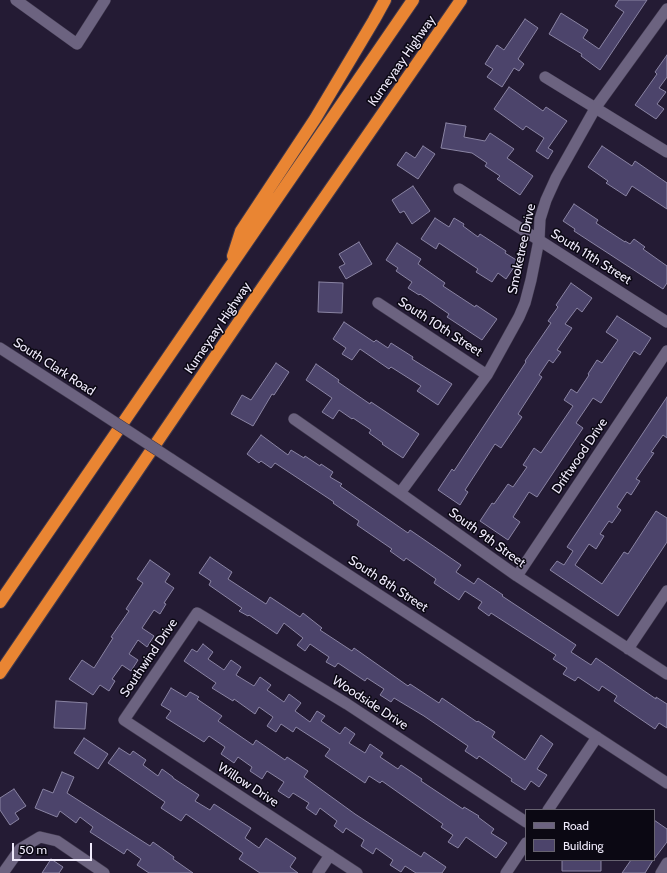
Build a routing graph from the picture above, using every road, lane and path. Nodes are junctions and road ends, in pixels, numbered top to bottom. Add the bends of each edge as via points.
1 (16, 0) edge
2 (105, 0) edge
3 (385, 0) edge
4 (413, 0) edge
5 (461, 0) edge
6 (667, 8) edge
7 (545, 77) dead end
8 (596, 107) junction
9 (667, 152) edge
10 (459, 189) dead end
11 (539, 240) junction
12 (227, 272) junction
13 (378, 302) dead end
14 (667, 322) edge
15 (0, 348) edge
16 (667, 351) edge
17 (488, 375) junction
18 (94, 408) joint
19 (294, 419) dead end
20 (400, 493) junction
21 (516, 576) junction
22 (667, 591) edge
23 (0, 602) edge
24 (197, 613) joint
25 (628, 649) junction
26 (0, 673) edge
27 (667, 674) edge
28 (124, 720) joint
29 (597, 737) junction
30 (667, 783) edge
31 (549, 809) edge
32 (525, 821) edge
33 (525, 844) edge
34 (330, 855) junction
35 (667, 863) edge
36 (3, 873) edge
37 (104, 873) edge
38 (318, 873) edge
39 (357, 873) edge
40 (506, 873) edge
41 (661, 873) edge

1 - 2 street via 77,44
3 - 12 highway via 315,119 241,231
4 - 12 highway, Kumeyaay Highway
5 - 26 highway, Kumeyaay Highway
6 - 8 street, Smoketree Drive
7 - 8 street
8 - 9 street
8 - 11 street, Smoketree Drive via 548,194 540,219
10 - 11 street, South 11th Street
11 - 14 street, South 11th Street
11 - 17 street, Smoketree Drive via 525,303
12 - 23 highway, Kumeyaay Highway
13 - 17 street, South 10th Street
15 - 18 street, South Clark Road
16 - 21 street, Driftwood Drive
17 - 20 street, Smoketree Drive
18 - 29 street, South 8th Street, bridge
19 - 20 street, South 9th Street
20 - 21 street, South 9th Street
21 - 25 street, South 9th Street
22 - 25 street
24 - 28 street, Southwind Drive
24 - 32 street, Woodside Drive via 347,704
25 - 27 street, South 9th Street
28 - 34 street, Willow Drive
29 - 30 street, South 8th Street
29 - 31 street
33 - 40 street
34 - 38 street
34 - 39 street, Willow Drive
35 - 41 street
36 - 37 street via 20,849 40,837 57,841

